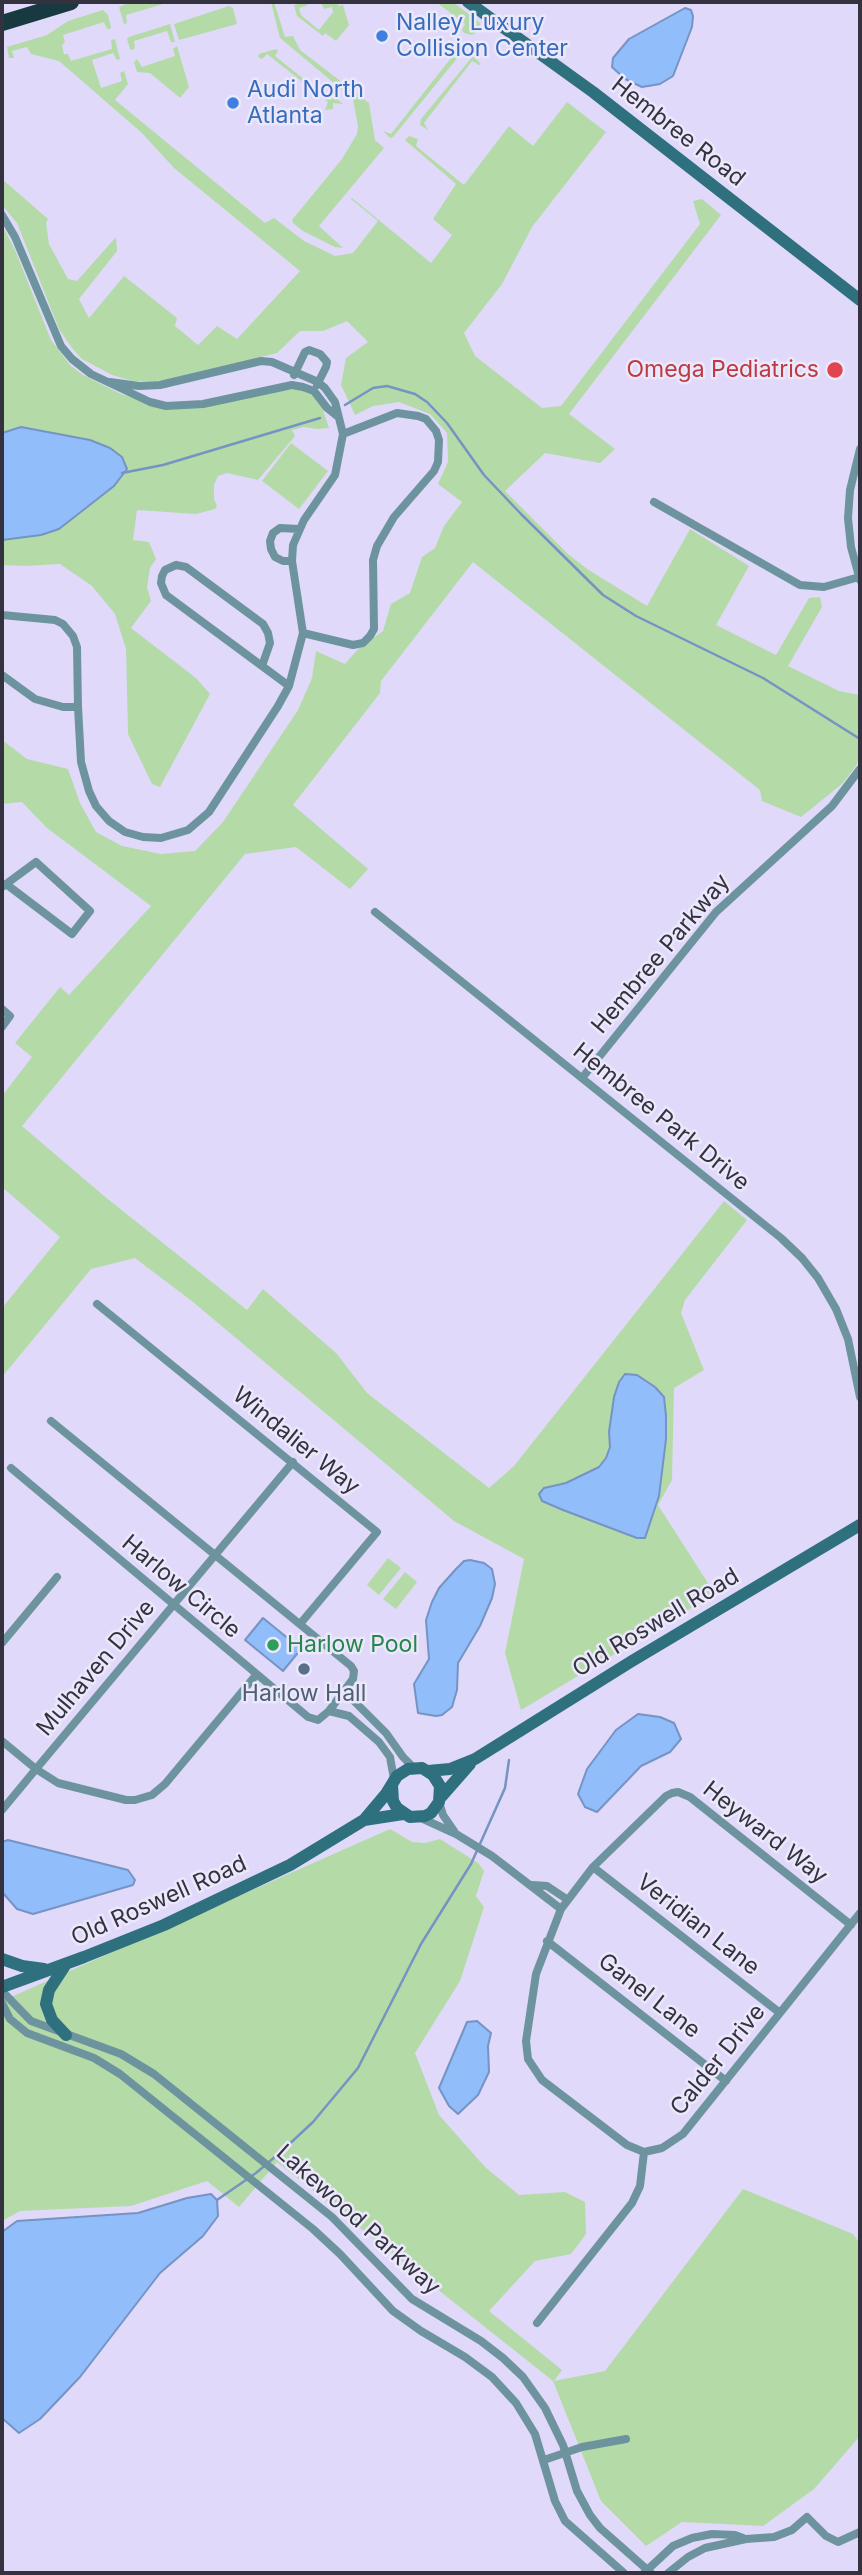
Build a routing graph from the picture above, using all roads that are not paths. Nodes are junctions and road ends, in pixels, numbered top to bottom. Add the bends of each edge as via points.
1 (71, 2) edge
2 (468, 2) edge
3 (2, 23) edge
4 (2, 215) edge
5 (860, 300) edge
6 (295, 373) junction
7 (110, 382) junction
8 (292, 385) junction
9 (316, 387) junction
10 (343, 433) junction
11 (860, 449) edge
12 (654, 502) dead end
13 (299, 529) junction
14 (292, 561) junction
15 (859, 579) edge
16 (2, 615) edge
17 (303, 633) junction
18 (262, 667) junction
19 (2, 675) edge
20 (289, 686) junction
21 (78, 707) junction
22 (860, 769) edge
23 (4, 885) edge
24 (375, 912) dead end
25 (2, 1009) edge
26 (2, 1027) edge
27 (582, 1078) junction
28 (97, 1304) dead end
29 (860, 1397) edge
30 (51, 1421) dead end
31 (293, 1462) junction
32 (10, 1468) dead end
33 (860, 1525) edge
34 (215, 1555) junction
35 (57, 1577) dead end
36 (174, 1605) junction
37 (300, 1624) junction
38 (2, 1643) edge
39 (256, 1675) junction
40 (348, 1688) junction
41 (329, 1711) junction
42 (2, 1741) edge
43 (475, 1759) junction
44 (414, 1768) junction
45 (36, 1769) junction
46 (428, 1771) junction
47 (393, 1783) junction
48 (440, 1800) junction
49 (2, 1810) edge
50 (403, 1814) junction
51 (418, 1817) junction
52 (364, 1820) junction
53 (456, 1834) junction
54 (593, 1867) junction
55 (532, 1885) junction
56 (568, 1900) junction
57 (561, 1909) junction
58 (860, 1913) edge
59 (850, 1925) junction
60 (547, 1941) junction
61 (2, 1959) edge
62 (66, 1964) junction
63 (52, 1969) junction
64 (2, 1989) edge
65 (2, 2003) edge
66 (780, 2013) junction
67 (66, 2035) junction
68 (726, 2081) junction
69 (644, 2152) junction
70 (537, 2323) dead end
71 (626, 2439) dead end
72 (565, 2453) junction
73 (544, 2460) junction
74 (860, 2532) edge
75 (746, 2539) junction
76 (647, 2572) edge
77 (624, 2573) edge
78 (668, 2573) edge

1 - 3 highway
2 - 5 street, Hembree Road via 593,92
4 - 7 street via 61,346 82,368
6 - 7 street via 261,361 160,385
6 - 8 street
6 - 9 street
6 - 9 street via 305,352 324,357 327,362
7 - 8 street via 166,406 203,404
8 - 9 street
9 - 10 street
10 - 13 street via 335,475
10 - 17 street via 397,413 418,416 436,431 438,462 377,546 370,636 353,645
11 - 15 street via 848,518
12 - 15 street via 800,585 824,587
13 - 14 street
13 - 14 street via 280,528 270,541 275,556
14 - 17 street
16 - 21 street via 55,620 73,636
17 - 20 street
18 - 18 street via 166,595 160,583 165,570 186,567 262,624 270,643
18 - 20 street
19 - 21 street via 35,699
20 - 21 street via 209,812 188,830 162,838 125,832 96,806 81,762
22 - 27 street, Hembree Parkway via 832,806 716,912
23 - 23 street via 36,862 90,911 72,934
24 - 27 street, Hembree Park Drive
25 - 26 street via 10,1016
27 - 29 street, Hembree Park Drive via 802,1258 836,1309 848,1339
28 - 31 street, Windalier Way
30 - 34 street, Harlow Circle
31 - 34 street, Mulhaven Drive
31 - 37 street, Windalier Way via 377,1532
32 - 36 street, Harlow Circle
33 - 43 street, Old Roswell Road
34 - 36 street, Mulhaven Drive
34 - 37 street, Harlow Circle
35 - 38 street
36 - 39 street, Harlow Circle
36 - 45 street, Mulhaven Drive
37 - 40 street, Harlow Circle via 351,1666 354,1675
39 - 41 street, Harlow Circle via 307,1717 318,1720
39 - 45 street via 166,1784 145,1798 126,1800 67,1786
40 - 41 street
40 - 44 street, Harlow Circle
41 - 47 street, Harlow Circle via 349,1716 379,1742 390,1757
42 - 45 street
43 - 46 street, Old Roswell Road via 450,1769
43 - 48 street, Old Roswell Road
44 - 46 street, Old Roswell Road
44 - 47 street, Old Roswell Road via 402,1772
45 - 49 street
46 - 48 street via 437,1780
47 - 50 street via 393,1801
47 - 52 street, Old Roswell Road
48 - 51 street, Old Roswell Road via 431,1813
48 - 53 street via 443,1815
50 - 51 street, Old Roswell Road
50 - 52 street, Old Roswell Road
51 - 53 street
52 - 62 street, Old Roswell Road via 222,1899
53 - 55 street
54 - 56 street, Heyward Way
54 - 59 street, Heyward Way via 666,1796 678,1792
54 - 66 street, Veridian Lane
55 - 56 street via 547,1886
55 - 57 street
56 - 57 street, Heyward Way
57 - 60 street, Heyward Way
58 - 59 street, Calder Drive
59 - 66 street, Calder Drive
60 - 68 street, Ganel Lane
60 - 69 street, Heyward Way via 536,1974 528,2028 531,2067 627,2146
61 - 63 street
62 - 63 street, Old Roswell Road
62 - 67 street via 49,1990 46,2004 52,2020
63 - 64 street, Old Roswell Road
64 - 67 street, Lakewood Parkway via 26,2017
65 - 73 street, Lakewood Parkway via 10,2019 27,2033 94,2058 120,2074 313,2229 393,2311 492,2377 526,2419
66 - 68 street, Calder Drive
67 - 72 street, Lakewood Parkway via 121,2054 154,2074 332,2217 412,2299 503,2358 531,2386
68 - 69 street, Calder Drive via 679,2139
69 - 70 street via 640,2186 632,2203
71 - 72 street
72 - 73 street
72 - 76 street, Lakewood Parkway via 577,2491 595,2522
73 - 77 street, Lakewood Parkway via 565,2521
74 - 75 street via 838,2542 807,2517 783,2534
75 - 76 street via 724,2534 692,2538 673,2546
75 - 78 street via 694,2553

